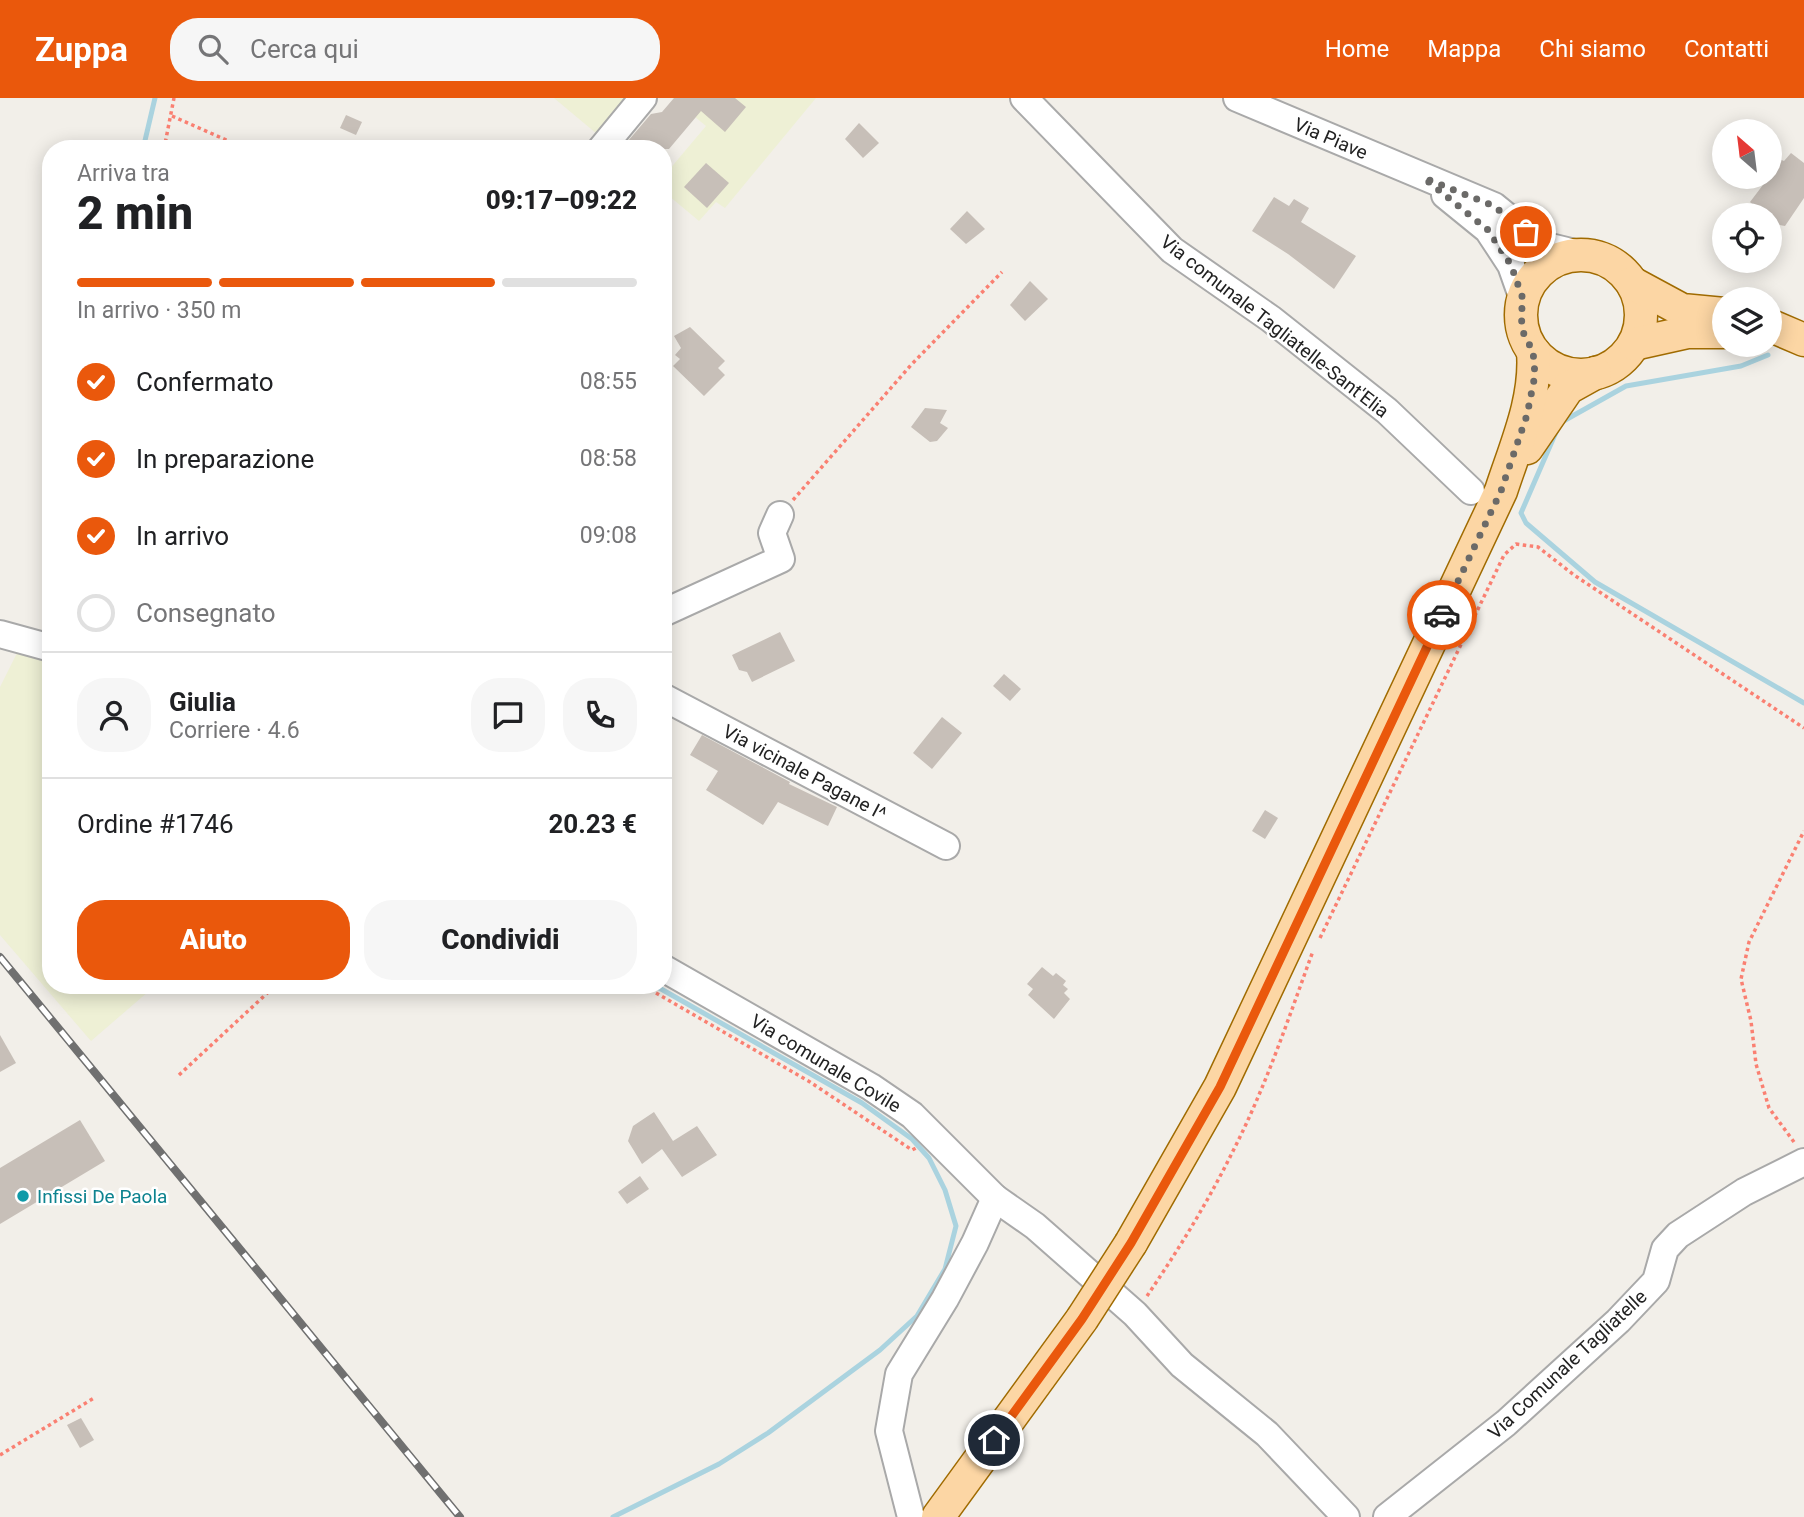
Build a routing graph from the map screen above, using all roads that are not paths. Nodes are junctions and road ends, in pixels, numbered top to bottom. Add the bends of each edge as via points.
1 (643, 98) edge
2 (1024, 98) edge
3 (1237, 98) edge
4 (608, 140) edge
5 (1424, 178) junction
6 (1583, 255) junction
7 (1632, 283) junction
8 (1523, 299) junction
9 (1712, 313) edge
10 (1782, 331) edge
11 (1712, 332) edge
12 (1782, 337) edge
13 (1804, 340) edge
14 (1633, 344) junction
15 (1533, 351) junction
16 (1595, 373) junction
17 (1486, 491) junction
18 (780, 515) road end
19 (672, 609) edge
20 (0, 634) edge
21 (42, 646) edge
22 (672, 702) edge
23 (946, 846) dead end
24 (672, 973) edge
25 (1801, 1155) edge
26 (995, 1198) junction
27 (944, 1509) edge
28 (911, 1517) edge
29 (1346, 1517) edge
30 (1387, 1517) edge

1 - 4 street
2 - 17 street, Via comunale Tagliatelle-Sant'Elia via 1172,250 1271,319
3 - 5 street, Via Piave
5 - 6 street, Via Piave via 1494,206 1542,245
5 - 8 street, Via Piave via 1488,230 1511,265
6 - 7 main road via 1616,266
6 - 8 main road via 1545,267
7 - 9 main road via 1682,310
7 - 14 main road via 1641,313
8 - 15 main road via 1524,335
10 - 13 main road
11 - 14 main road via 1688,332
12 - 13 main road
14 - 16 main road via 1611,367
15 - 16 main road via 1561,371
15 - 17 main road via 1535,375 1527,415
16 - 17 main road via 1568,388
17 - 27 main road, bridge via 1220,1087 1082,1319
18 - 19 street via 772,533 781,559
20 - 21 street
22 - 23 street, Via vicinale Pagane I^
24 - 26 street, Via comunale Covile via 912,1115
25 - 30 street, Via Comunale Tagliatelle via 1678,1235 1665,1249 1656,1281 1618,1321 1506,1423
26 - 28 street via 945,1299 899,1374 889,1431
26 - 29 street, Via comunale Covile via 1035,1226 1135,1314 1182,1364 1267,1434

